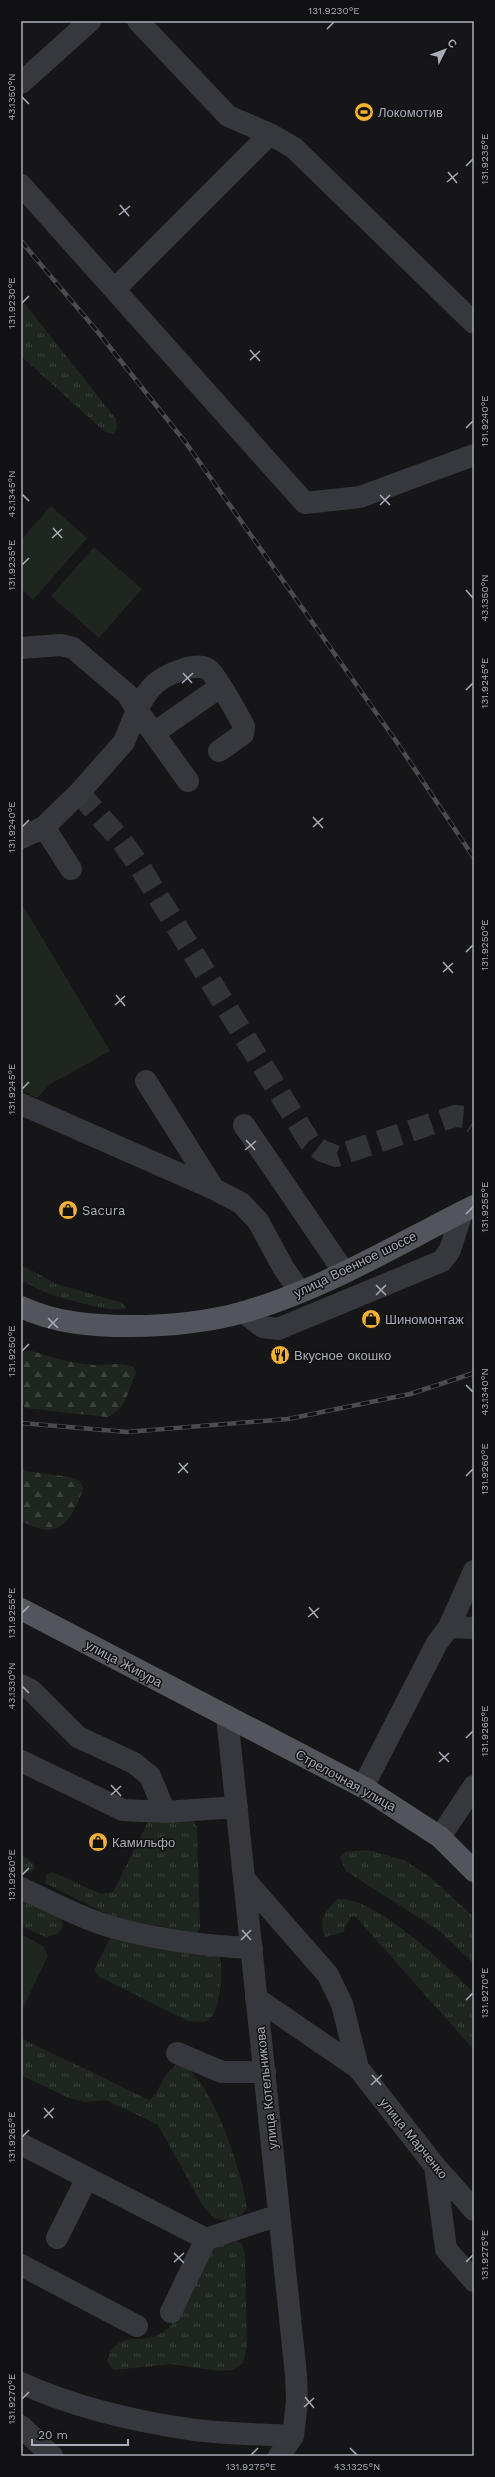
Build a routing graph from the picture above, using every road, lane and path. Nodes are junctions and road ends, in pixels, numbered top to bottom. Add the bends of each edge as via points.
1 (90, 21) edge
2 (138, 21) edge
3 (21, 83) edge
4 (270, 134) junction
5 (21, 185) edge
6 (115, 289) junction
7 (474, 323) edge
8 (474, 455) edge
9 (21, 648) edge
10 (220, 687) junction
11 (137, 710) junction
12 (154, 733) junction
13 (219, 750) dead end
14 (188, 782) dead end
15 (44, 827) junction
16 (21, 838) edge
17 (71, 869) dead end
18 (146, 1081) dead end
19 (21, 1104) edge
20 (244, 1125) dead end
21 (214, 1189) junction
22 (468, 1209) edge
23 (344, 1272) junction
24 (300, 1292) junction
25 (21, 1307) edge
26 (243, 1312) junction
27 (474, 1571) edge
28 (21, 1609) edge
29 (448, 1627) junction
30 (474, 1628) edge
31 (21, 1685) edge
32 (227, 1716) junction
33 (21, 1761) edge
34 (474, 1786) edge
35 (363, 1787) junction
36 (237, 1807) junction
37 (165, 1812) junction
38 (440, 1837) junction
39 (474, 1871) edge
40 (245, 1880) junction
41 (21, 1888) edge
42 (252, 1948) junction
43 (256, 1998) junction
44 (177, 2053) dead end
45 (358, 2068) junction
46 (265, 2072) junction
47 (21, 2144) edge
48 (435, 2166) junction
49 (87, 2178) junction
50 (474, 2210) edge
51 (279, 2215) junction
52 (57, 2238) dead end
53 (206, 2239) junction
54 (21, 2266) edge
55 (474, 2281) edge
56 (172, 2312) dead end
57 (137, 2326) dead end
58 (21, 2383) edge
59 (21, 2426) edge
60 (293, 2436) junction
61 (52, 2456) edge
62 (280, 2456) edge

1 - 3 street
2 - 4 street via 228,116
4 - 6 street
4 - 7 street via 294,148
5 - 6 street
6 - 8 street via 305,503 360,497
9 - 11 street via 61,645 73,648 127,694
10 - 11 street via 210,670 200,665 187,668 155,683
10 - 12 street
10 - 13 street via 244,726 243,734
11 - 12 street
11 - 15 street via 124,742 80,793
12 - 14 street
15 - 16 street
15 - 17 street
18 - 21 street
19 - 21 street
20 - 23 street
21 - 24 street via 241,1203 258,1221
22 - 23 main road, улица Военное шоссе
22 - 26 street via 450,1250 442,1261 278,1329 263,1326
23 - 24 main road, улица Военное шоссе
24 - 26 main road, улица Военное шоссе
25 - 26 main road, улица Военное шоссе via 41,1316 97,1326 163,1326
27 - 29 street
28 - 32 main road, улица Жигура
29 - 30 street
29 - 35 street via 437,1643
31 - 37 street via 31,1690 78,1737 134,1763 150,1776
32 - 35 main road, Стрелочная улица
32 - 36 street, улица Котельникова
33 - 37 street via 123,1810
34 - 38 street
35 - 38 main road, Стрелочная улица
36 - 37 street
36 - 40 street, улица Котельникова
38 - 39 main road, Стрелочная улица
40 - 42 street, улица Котельникова
40 - 45 street via 328,1975 342,2004
41 - 42 street via 107,1926 209,1946
42 - 43 street, улица Котельникова
43 - 45 street, улица Марченко
43 - 46 street, улица Котельникова
44 - 46 street via 222,2072
45 - 48 street, улица Марченко
46 - 51 street, улица Котельникова
47 - 49 street
48 - 50 street, улица Марченко
48 - 55 street via 446,2249
49 - 52 street
49 - 53 street
51 - 53 street
51 - 60 street, улица Котельникова via 296,2375 297,2402
53 - 56 street
54 - 57 street
58 - 60 street via 44,2394 95,2410 195,2430
59 - 61 street
60 - 62 street, улица Котельникова

